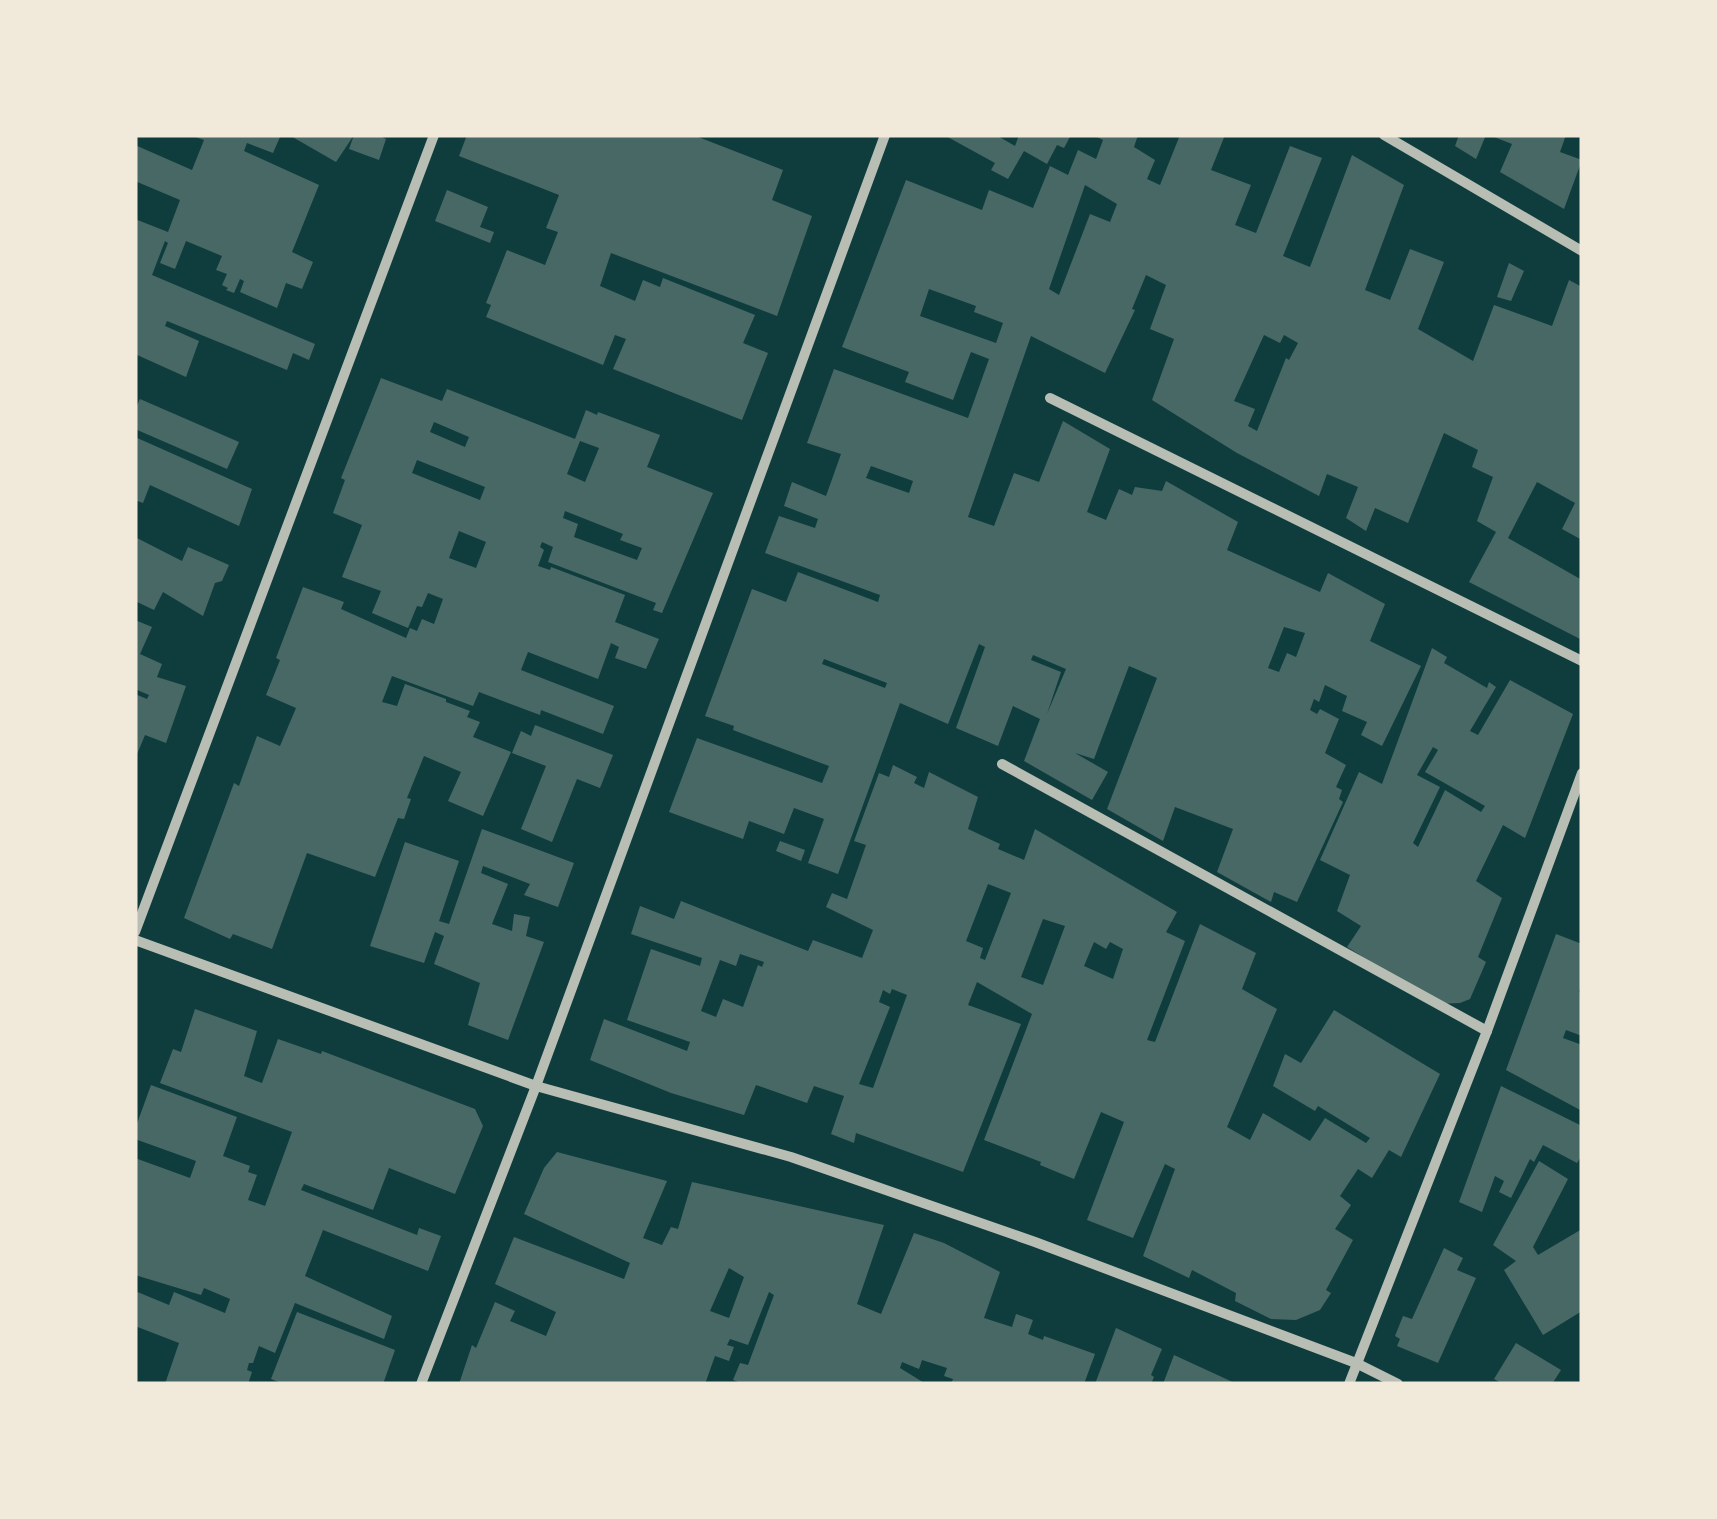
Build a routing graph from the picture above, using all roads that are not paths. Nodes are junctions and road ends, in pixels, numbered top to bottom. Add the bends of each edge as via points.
1 (434, 135) edge
2 (885, 135) edge
3 (1384, 135) edge
4 (1582, 251) edge
5 (1050, 398) dead end
6 (1582, 661) edge
7 (1002, 764) dead end
8 (1582, 773) edge
9 (135, 932) edge
10 (135, 940) edge
11 (1488, 1031) junction
12 (536, 1086) junction
13 (1356, 1363) junction
14 (421, 1384) edge
15 (1349, 1384) edge
16 (1398, 1384) edge

1 - 9 street
2 - 12 street
3 - 4 street
5 - 6 street
7 - 11 street
8 - 11 street
10 - 12 street
11 - 13 street
12 - 13 street via 791,1157
12 - 14 street
13 - 15 street
13 - 16 street

